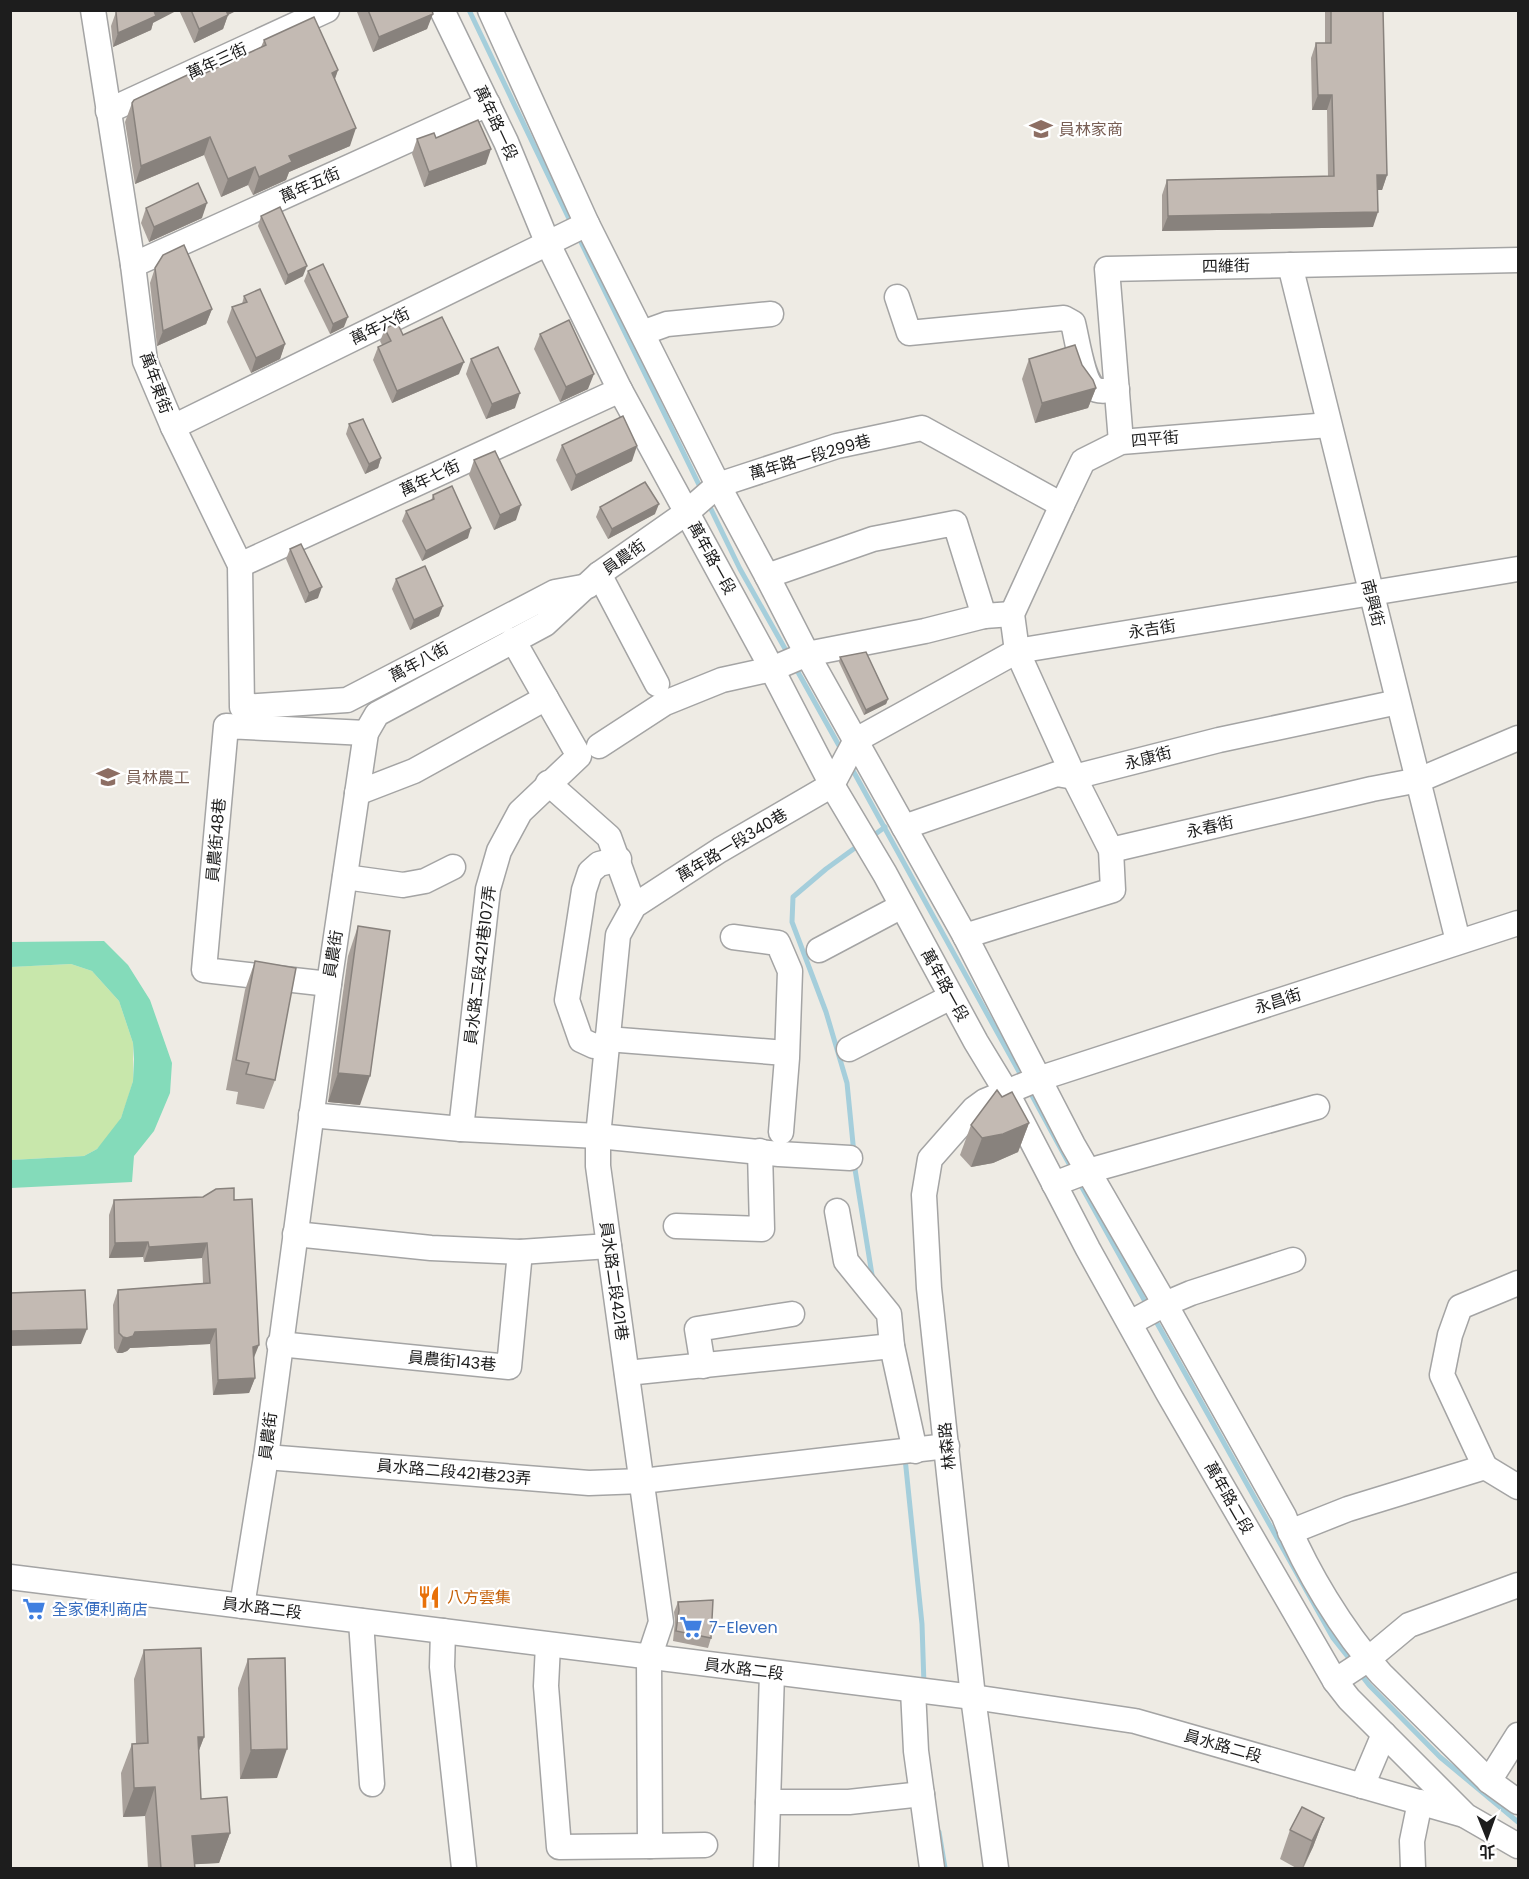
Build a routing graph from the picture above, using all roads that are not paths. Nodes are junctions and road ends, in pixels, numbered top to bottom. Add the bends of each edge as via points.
1 (93, 10) edge
2 (327, 10) edge
3 (442, 10) edge
4 (490, 10) edge
5 (488, 104) junction
6 (108, 111) junction
7 (587, 224) junction
8 (548, 243) junction
9 (1518, 260) edge
10 (133, 265) junction
11 (1290, 265) junction
12 (897, 297) dead end
13 (771, 314) dead end
14 (642, 333) junction
15 (1117, 389) junction
16 (620, 390) junction
17 (1329, 425) junction
18 (173, 427) junction
19 (1121, 442) junction
20 (718, 485) junction
21 (1062, 505) junction
22 (686, 513) junction
23 (240, 566) junction
24 (1518, 569) edge
25 (767, 576) junction
26 (593, 580) junction
27 (1371, 592) junction
28 (1012, 614) junction
29 (984, 616) junction
30 (513, 640) junction
31 (1017, 651) junction
32 (807, 654) junction
33 (772, 669) junction
34 (657, 684) dead end
35 (546, 698) junction
36 (1398, 702) junction
37 (242, 707) joint
38 (366, 733) junction
39 (1518, 738) edge
40 (856, 740) junction
41 (589, 751) junction
42 (1074, 777) junction
43 (1419, 780) junction
44 (548, 783) junction
45 (832, 785) junction
46 (357, 793) junction
47 (904, 827) junction
48 (1111, 850) junction
49 (619, 859) junction
50 (453, 867) dead end
51 (345, 877) junction
52 (634, 906) junction
53 (902, 906) junction
54 (1518, 923) edge
55 (965, 936) junction
56 (733, 937) dead end
57 (1458, 941) junction
58 (819, 950) dead end
59 (328, 984) junction
60 (951, 997) junction
61 (607, 1039) junction
62 (849, 1048) dead end
63 (786, 1053) junction
64 (1038, 1079) junction
65 (1007, 1093) junction
66 (1317, 1107) dead end
67 (310, 1115) junction
68 (461, 1129) junction
69 (781, 1132) dead end
70 (598, 1136) junction
71 (760, 1150) junction
72 (850, 1158) dead end
73 (1088, 1171) junction
74 (1054, 1184) junction
75 (837, 1211) dead end
76 (676, 1226) dead end
77 (295, 1234) junction
78 (609, 1246) junction
79 (519, 1252) junction
80 (1293, 1260) dead end
81 (1518, 1282) edge
82 (1165, 1304) junction
83 (792, 1314) dead end
84 (1130, 1323) junction
85 (279, 1344) junction
86 (892, 1346) junction
87 (703, 1366) junction
88 (627, 1373) junction
89 (947, 1446) junction
90 (915, 1451) junction
91 (266, 1457) junction
92 (1485, 1467) junction
93 (642, 1481) junction
94 (1518, 1487) edge
95 (1290, 1532) junction
96 (10, 1577) edge
97 (1518, 1585) edge
98 (242, 1606) junction
99 (361, 1621) junction
100 (443, 1631) junction
101 (548, 1645) junction
102 (649, 1658) junction
103 (1367, 1660) junction
104 (772, 1673) junction
105 (1335, 1681) junction
106 (913, 1690) junction
107 (973, 1697) junction
108 (1384, 1734) junction
109 (1518, 1735) edge
110 (1489, 1780) junction
111 (372, 1784) dead end
112 (1362, 1786) junction
113 (922, 1794) junction
114 (768, 1802) junction
115 (1420, 1802) junction
116 (1518, 1802) edge
117 (1466, 1816) junction
118 (705, 1845) dead end
119 (650, 1846) junction
120 (1518, 1846) edge
121 (464, 1869) edge
122 (766, 1869) edge
123 (932, 1869) edge
124 (996, 1869) edge
125 (1413, 1869) edge

1 - 6 street, 萬年東街
2 - 6 street, 萬年三街
3 - 5 street, 萬年路一段
4 - 7 street
5 - 8 street, 萬年路一段
5 - 10 street, 萬年五街
6 - 10 street, 萬年東街
7 - 8 street, 萬年六街
7 - 14 street
8 - 16 street, 萬年路一段
8 - 18 street, 萬年六街
9 - 11 street, 四維街
10 - 18 street, 萬年東街 via 145,361
11 - 15 street, 四維街 via 1107,269
11 - 17 street, 南興街
12 - 15 street via 909,333 1064,318 1073,323 1087,381 1095,390
13 - 14 street via 667,324
14 - 20 street
15 - 19 street, 四維街
16 - 22 street, 萬年路一段
16 - 23 street, 萬年七街
17 - 19 street, 四平街
17 - 27 street, 南興街
18 - 23 street, 萬年東街
19 - 21 street, 四平街 via 1083,461
20 - 21 street, 萬年路一段299巷 via 837,446 922,428
20 - 22 street, 員農街
20 - 25 street
21 - 28 street, 四平街
22 - 26 street, 員農街
22 - 33 street, 萬年路一段
23 - 37 street, 萬年東街
24 - 27 street, 永吉街
25 - 29 street via 873,539 955,523
25 - 32 street
26 - 30 street, 員農街 via 545,624
26 - 34 street
26 - 37 street, 萬年八街 via 555,592 347,700
27 - 31 street, 永吉街
27 - 36 street, 南興街
28 - 29 street, 員水路二段421巷107弄
28 - 31 street
29 - 32 street, 員水路二段421巷107弄
30 - 35 street
30 - 38 street, 員農街 via 377,714
31 - 40 street, 永吉街
31 - 42 street
32 - 33 street, 員水路二段421巷107弄
32 - 40 street
33 - 41 street, 員水路二段421巷107弄 via 722,680 665,703
33 - 45 street, 萬年路一段
35 - 41 street
35 - 46 street via 414,771
36 - 42 street, 永康街 via 1219,740
36 - 43 street, 南興街
38 - 46 street, 員農街
38 - 59 street, 員農街48巷 via 226,726 204,970
39 - 43 street, 永春街
40 - 45 street
40 - 47 street
41 - 44 street, 員水路二段421巷107弄
42 - 47 street, 永康街 via 1057,774
42 - 48 street
43 - 48 street, 永春街
43 - 57 street, 南興街
44 - 49 street via 609,837
44 - 68 street, 員水路二段421巷107弄 via 520,812 499,851 488,889
45 - 52 street, 萬年路一段340巷
45 - 53 street, 萬年路一段
46 - 51 street, 員農街
47 - 55 street
48 - 55 street via 1113,890
49 - 52 street
49 - 61 street via 599,864 590,872 567,1000 581,1040 594,1046
50 - 51 street via 425,881 403,885
51 - 59 street, 員農街
52 - 61 street, 員水路二段421巷 via 618,935
53 - 58 street
53 - 60 street, 萬年路一段
54 - 57 street, 永昌街
55 - 64 street
56 - 63 street via 778,943 790,971
57 - 64 street, 永昌街
59 - 67 street, 員農街
60 - 62 street
60 - 65 street, 萬年路一段
61 - 63 street
61 - 70 street, 員水路二段421巷
63 - 69 street
64 - 65 street, 林森路
64 - 73 street
65 - 74 street, 萬年路二段
65 - 89 street, 林森路 via 974,1109 930,1159 924,1195 929,1288
66 - 73 street
67 - 68 street
67 - 77 street, 員農街
68 - 70 street
70 - 71 street
70 - 78 street, 員水路二段421巷
71 - 72 street
71 - 76 street via 762,1229
73 - 74 street
73 - 82 street
74 - 84 street, 萬年路二段
75 - 86 street via 846,1261 889,1314
77 - 79 street via 431,1248
77 - 85 street, 員農街
78 - 79 street
78 - 88 street, 員水路二段421巷
79 - 85 street, 員農街143巷 via 509,1367
80 - 82 street
81 - 92 street via 1460,1307 1442,1375
82 - 84 street
82 - 95 street
83 - 87 street via 697,1329
84 - 105 street, 萬年路二段
85 - 91 street, 員農街
86 - 87 street
86 - 90 street
87 - 88 street
88 - 93 street, 員水路二段421巷
89 - 90 street, 員水路二段421巷23弄
89 - 107 street, 林森路
90 - 93 street, 員水路二段421巷23弄
91 - 93 street, 員水路二段421巷23弄 via 589,1483
91 - 98 street, 員農街
92 - 94 street
92 - 95 street via 1348,1509
93 - 102 street, 員水路二段421巷 via 661,1622
95 - 103 street
96 - 98 street, 員水路二段
97 - 103 street via 1409,1625
98 - 99 street, 員水路二段
99 - 100 street, 員水路二段
99 - 111 street
100 - 101 street, 員水路二段
100 - 121 street via 442,1667
101 - 102 street, 員水路二段
101 - 119 street via 546,1686 560,1847
102 - 104 street, 員水路二段
102 - 119 street, 員水路二段421巷
103 - 105 street
103 - 110 street
104 - 106 street, 員水路二段
104 - 114 street
105 - 108 street, 萬年路二段
106 - 107 street, 員水路二段
106 - 113 street
107 - 112 street, 員水路二段 via 1135,1721
107 - 124 street, 林森路
108 - 112 street
108 - 117 street, 萬年路二段
109 - 110 street
110 - 116 street
112 - 115 street, 員水路二段
113 - 114 street via 849,1802
113 - 123 street
114 - 122 street
115 - 117 street, 員水路二段
115 - 125 street via 1412,1841
117 - 120 street, 萬年路二段
118 - 119 street

